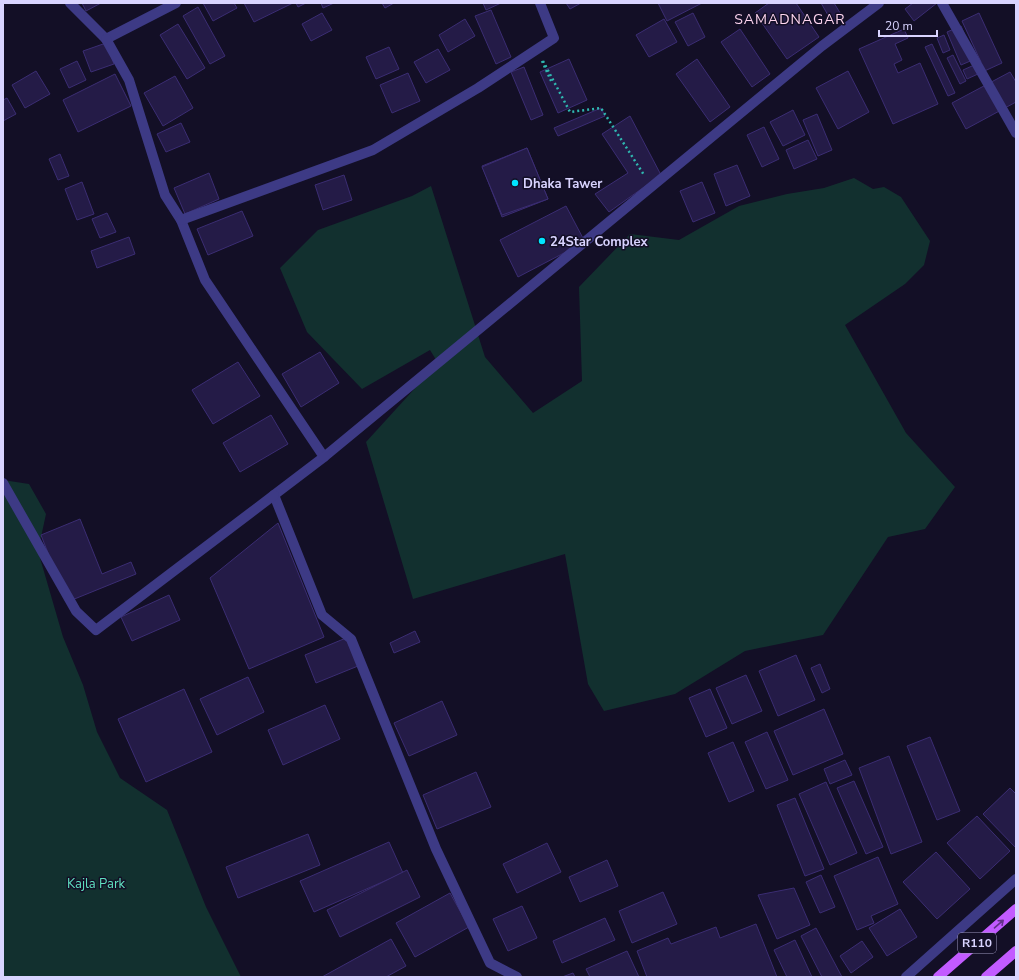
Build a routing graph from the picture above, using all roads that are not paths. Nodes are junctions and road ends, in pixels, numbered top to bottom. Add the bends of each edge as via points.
1 (70, 3) edge
2 (176, 3) edge
3 (540, 3) edge
4 (879, 3) edge
5 (942, 3) edge
6 (160, 6) edge
7 (106, 40) junction
8 (1016, 133) edge
9 (181, 220) junction
10 (324, 457) junction
11 (3, 483) edge
12 (274, 495) junction
13 (1016, 879) edge
14 (1016, 909) edge
15 (1016, 951) edge
16 (517, 977) edge
17 (906, 977) edge
18 (938, 977) edge
19 (986, 977) edge

1 - 7 street
2 - 6 street
3 - 9 street via 554,38 478,88 373,150
4 - 10 street via 822,46
5 - 8 street
6 - 7 street
7 - 9 street via 129,80 165,195
9 - 10 street via 205,280
10 - 12 street
11 - 12 street via 76,611 96,630
12 - 16 street via 322,614 351,639 436,849 490,963
13 - 17 street
18 -> 14 main road, R110
15 - 19 main road, R110

